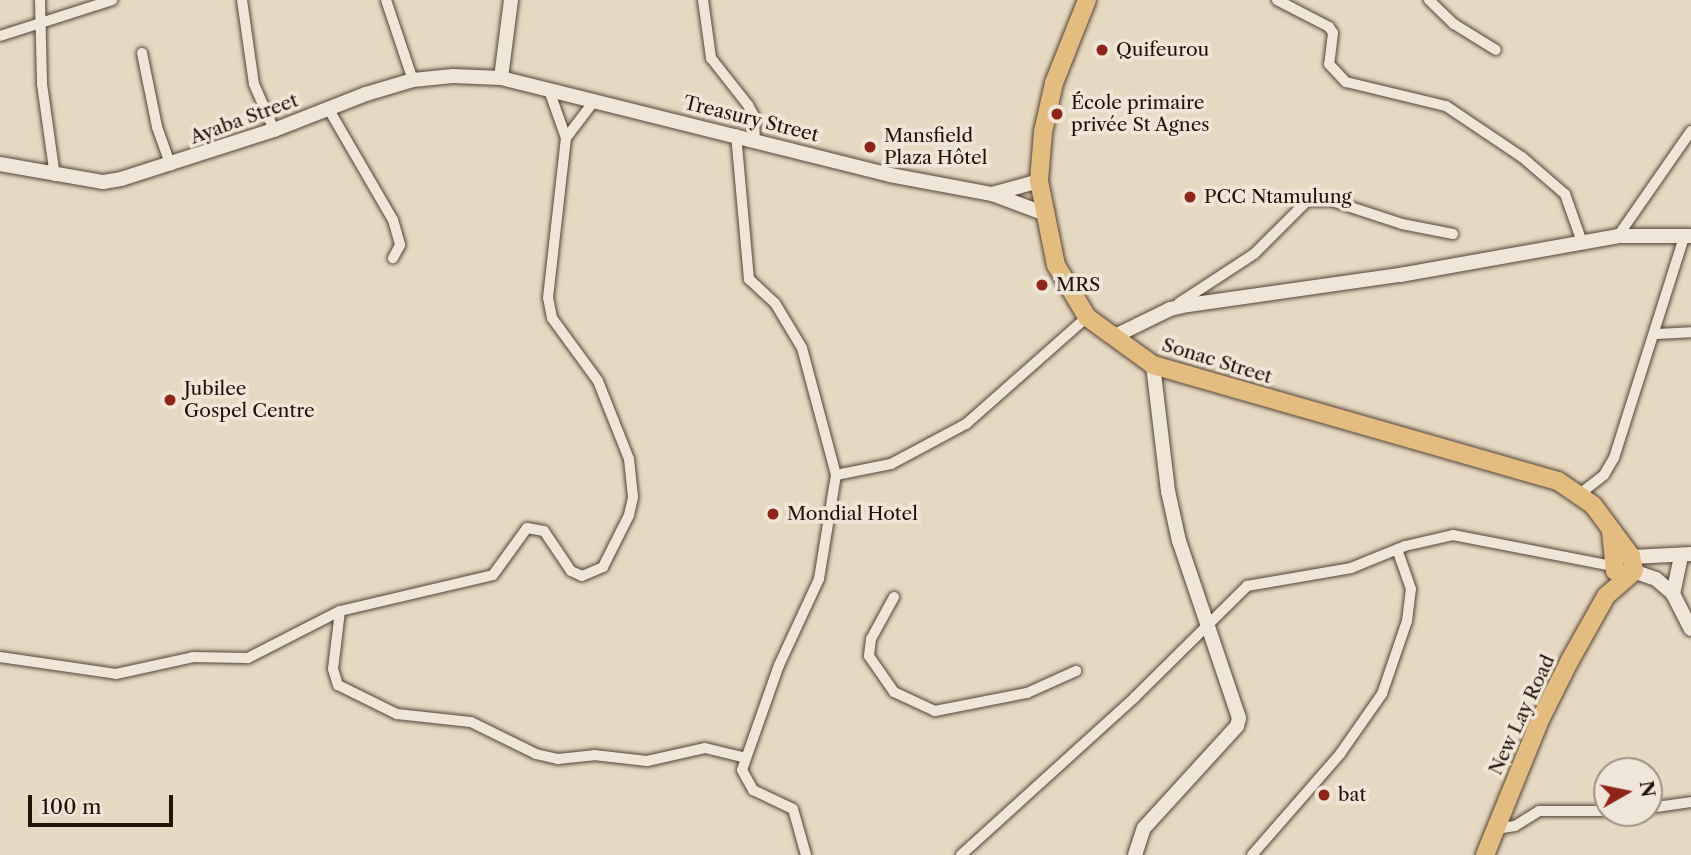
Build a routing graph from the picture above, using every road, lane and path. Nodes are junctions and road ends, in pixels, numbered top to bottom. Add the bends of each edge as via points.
1 (40, 0) edge
2 (112, 0) edge
3 (242, 0) edge
4 (386, 0) edge
5 (511, 0) edge
6 (703, 0) edge
7 (1087, 0) edge
8 (1277, 0) edge
9 (1429, 0) edge
10 (38, 23) junction
11 (0, 36) edge
12 (1496, 50) dead end
13 (142, 53) dead end
14 (501, 78) junction
15 (413, 80) junction
16 (549, 90) junction
17 (594, 100) junction
18 (328, 108) junction
19 (274, 130) junction
20 (1691, 131) edge
21 (736, 134) junction
22 (566, 138) junction
23 (755, 139) junction
24 (0, 164) edge
25 (171, 166) junction
26 (55, 176) junction
27 (1039, 181) junction
28 (992, 194) junction
29 (1043, 213) junction
30 (1453, 234) dead end
31 (1618, 236) junction
32 (1688, 237) edge
33 (1582, 242) junction
34 (393, 258) dead end
35 (1170, 309) junction
36 (1087, 317) junction
37 (1691, 332) edge
38 (1657, 334) junction
39 (1115, 336) junction
40 (1153, 365) junction
41 (836, 475) junction
42 (1581, 493) junction
43 (1397, 549) junction
44 (1687, 554) edge
45 (1625, 565) junction
46 (1673, 594) junction
47 (894, 597) dead end
48 (340, 611) junction
49 (1206, 628) junction
50 (1691, 629) edge
51 (0, 657) edge
52 (1076, 671) dead end
53 (746, 758) junction
54 (1691, 802) edge
55 (1663, 805) edge
56 (1593, 811) edge
57 (1496, 829) junction
58 (806, 855) edge
59 (961, 855) edge
60 (1135, 855) edge
61 (1252, 855) edge
62 (1485, 855) edge

1 - 10 street
2 - 10 street
3 - 19 street via 254,84
4 - 15 street
5 - 14 street
6 - 23 street via 711,58 748,105
7 - 27 highway, Sonac Street via 1054,83
8 - 33 street via 1329,27 1333,33 1329,64 1346,82 1446,106 1522,157 1565,194
9 - 12 street via 1454,24
10 - 11 street
10 - 26 street
13 - 25 street via 157,127
14 - 15 street, Ayaba Street
14 - 16 street, Treasury Street
15 - 18 street, Ayaba Street
16 - 17 street, Treasury Street
16 - 22 street
17 - 21 street, Treasury Street
17 - 22 street
18 - 19 street, Ayaba Street
18 - 34 street via 393,219 400,245
19 - 25 street, Ayaba Street
20 - 31 street
21 - 23 street, Treasury Street
21 - 41 street via 749,279 775,303 802,348
22 - 48 street via 555,206 549,309 598,381 629,459 633,497 629,515 603,567 593,574 571,571 544,531 527,528 518,534 493,575
23 - 28 street, Treasury Street via 890,175
24 - 26 street, Ayaba Street
25 - 26 street, Ayaba Street via 103,182
27 - 28 street, Treasury Street
27 - 29 highway, Sonac Street
28 - 29 street, Treasury Street
29 - 36 highway, Sonac Street via 1056,265
30 - 35 street via 1402,224 1332,201 1307,201 1254,254
31 - 32 street
31 - 33 street
32 - 38 street
33 - 35 street
35 - 39 street
36 - 39 highway, Sonac Street
36 - 41 street via 966,424 891,464
37 - 38 street
38 - 42 street via 1614,458 1604,475
39 - 40 highway, Sonac Street
40 - 42 highway, Sonac Street via 1527,469
40 - 49 street via 1168,491
41 - 53 street via 819,579 779,666
42 - 45 highway, Sonac Street via 1611,528
43 - 45 street via 1453,536
43 - 49 street via 1351,568 1247,586
43 - 61 street via 1411,589 1407,621 1382,694 1340,754
44 - 45 street
44 - 46 street
45 - 46 street via 1656,579
45 - 57 highway, New Lay Road via 1541,718
46 - 50 street
47 - 52 street via 871,639 869,656 894,692 934,712 1027,693
48 - 51 street via 248,658 192,657 116,674
48 - 53 street via 333,669 338,685 397,714 471,722 536,754 558,759 594,755 647,761 705,748
49 - 59 street
49 - 60 street via 1239,709 1237,726 1144,828
53 - 58 street via 743,779 758,793 793,809
54 - 55 street
56 - 57 street via 1539,811 1515,826
57 - 62 highway, New Lay Road

